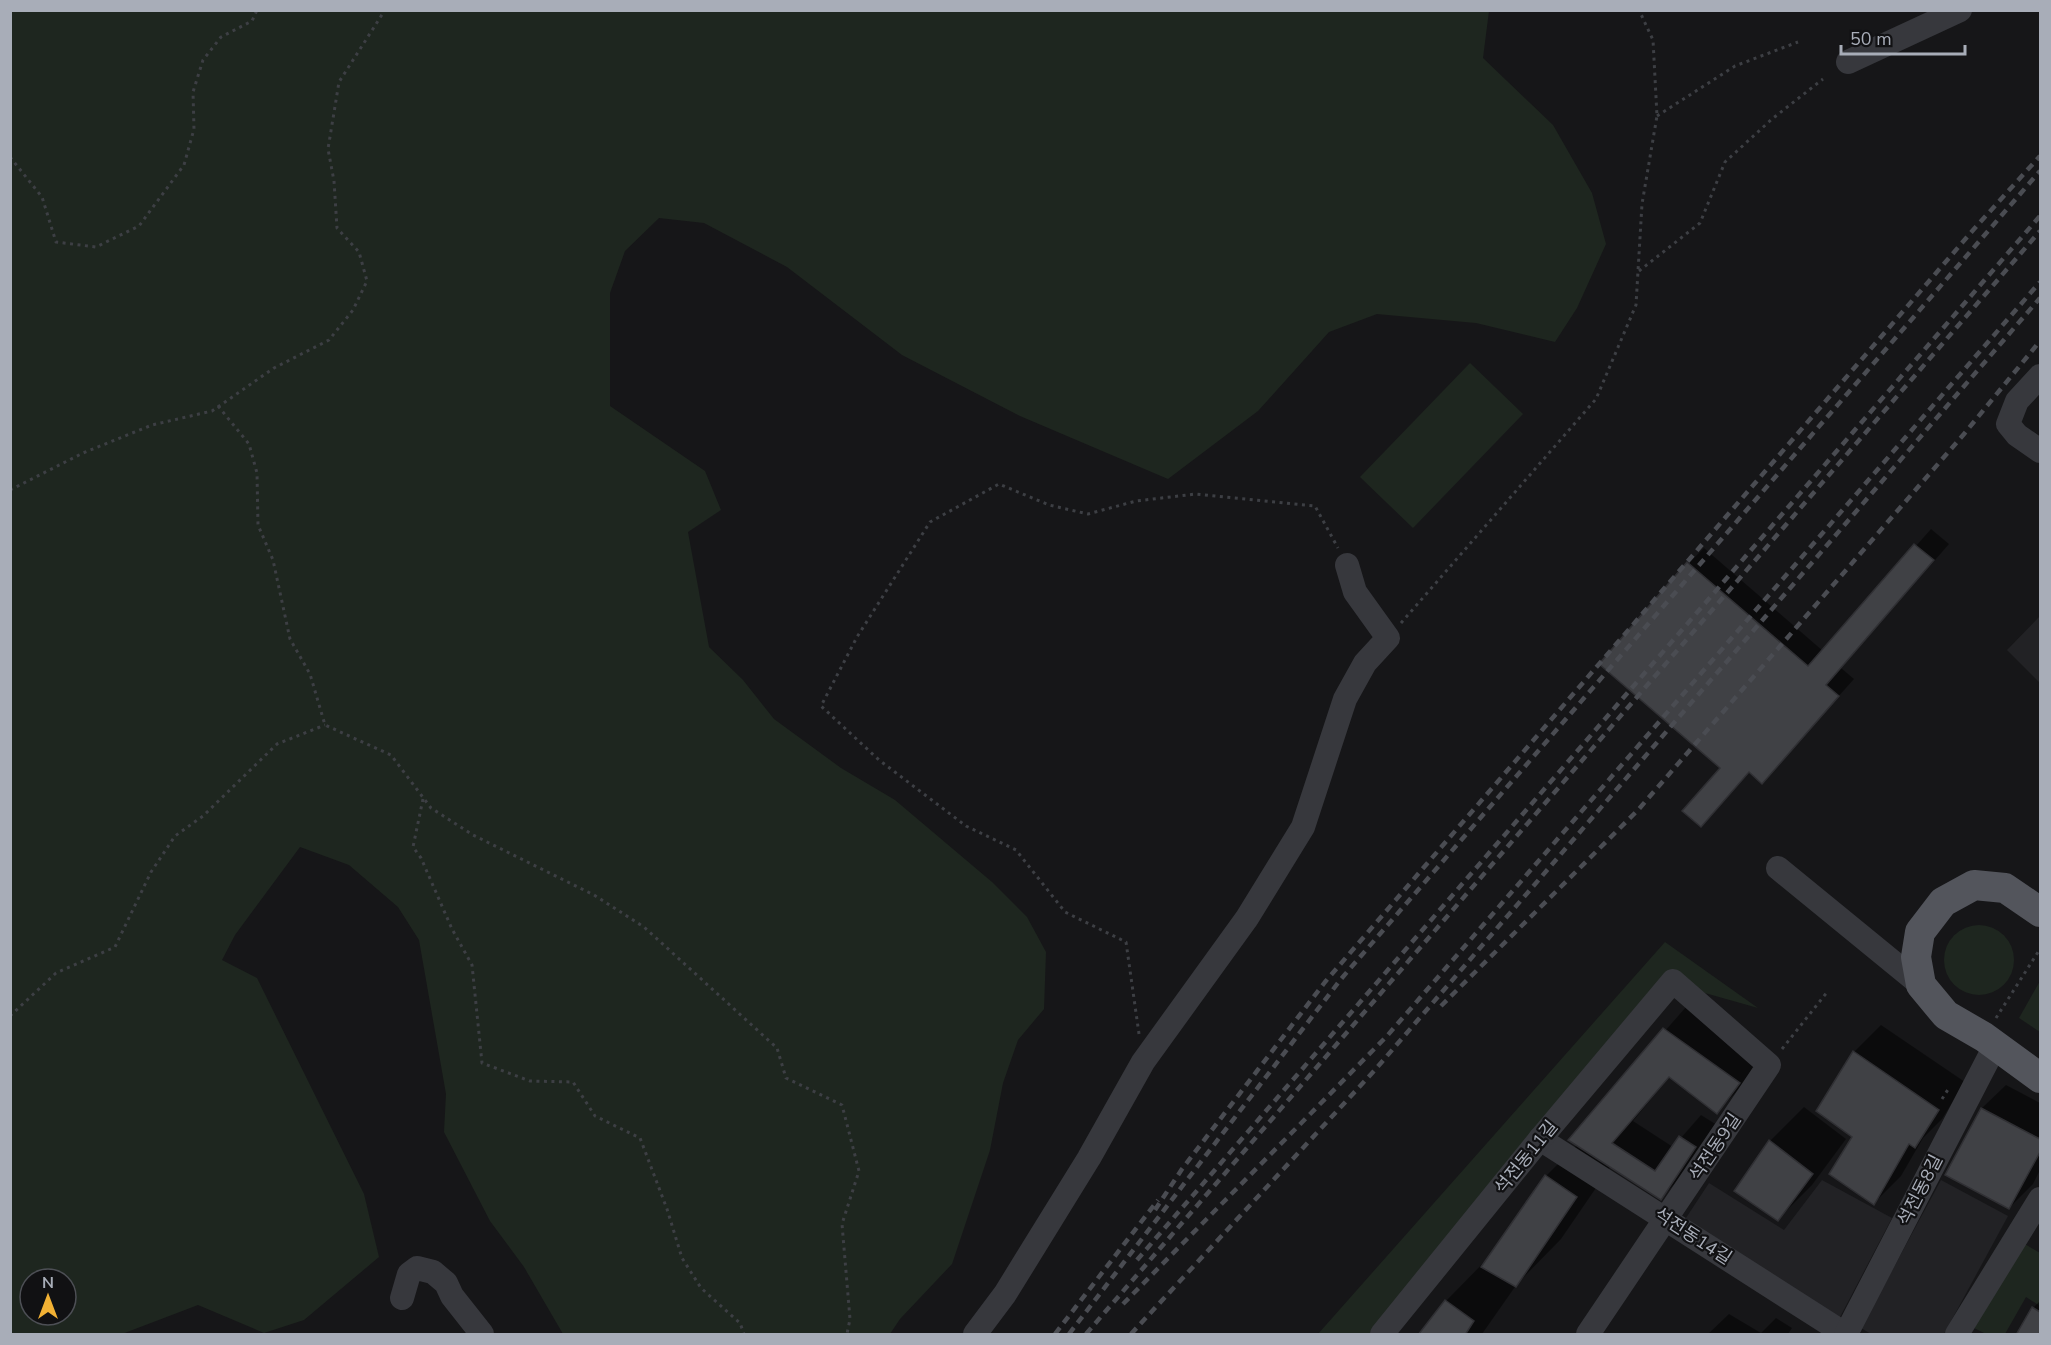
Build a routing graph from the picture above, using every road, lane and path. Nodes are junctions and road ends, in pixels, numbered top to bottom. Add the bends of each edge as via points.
1 (257, 10) edge
2 (385, 10) edge
3 (1639, 10) edge
4 (1960, 10) edge
5 (1798, 42) dead end
6 (1848, 62) dead end
7 (1823, 79) dead end
8 (1657, 116) junction
9 (10, 157) edge
10 (1639, 271) junction
11 (2040, 376) edge
12 (218, 406) junction
13 (2040, 451) edge
14 (10, 490) edge
15 (1347, 565) joint
16 (1388, 638) junction
17 (325, 725) junction
18 (423, 798) junction
19 (1778, 868) dead end
20 (2040, 912) edge
21 (1921, 985) junction
22 (1828, 991) dead end
23 (10, 1016) edge
24 (1995, 1046) junction
25 (1143, 1062) junction
26 (1769, 1065) junction
27 (2040, 1078) edge
28 (1539, 1139) junction
29 (2040, 1199) edge
30 (1667, 1219) junction
31 (402, 1298) dead end
32 (482, 1335) edge
33 (744, 1335) edge
34 (848, 1335) edge
35 (975, 1335) edge
36 (1382, 1335) edge
37 (1588, 1335) edge
38 (1846, 1335) edge
39 (1957, 1335) edge

1 - 9 path via 252,21 221,37 203,60 193,92 194,129 184,165 139,226 96,247 56,242 42,197
2 - 12 path via 339,82 328,149 337,228 359,252 366,281 353,310 329,340 274,368
3 - 8 path via 1653,40
4 - 6 street
5 - 8 path via 1736,66
7 - 10 path via 1772,118 1725,162 1700,223
8 - 10 path via 1642,204
10 - 16 path via 1636,305 1596,399
11 - 13 street via 2017,401 2008,424
12 - 14 path via 212,411 152,425 83,453
12 - 17 path via 249,444 257,473 258,525 273,560 290,639 310,674
15 - 16 street via 1354,592
15 - 25 path via 1315,506 1196,494 1136,501 1088,514 1049,505 999,484 930,522 857,638 821,706 879,760 966,826 1016,850 1065,912 1126,942
16 - 25 street via 1365,663 1345,699 1303,827 1247,918
17 - 18 path via 391,755
17 - 23 path via 277,744 203,816 175,836 151,872 116,947 56,973
18 - 33 path via 413,847 472,965 482,1063 530,1081 573,1082 596,1116 640,1138 682,1258 701,1288 740,1323
18 - 34 path via 431,808 473,835 594,895 644,927 777,1048 786,1078 842,1105 859,1171 842,1224
19 - 21 street
20 - 21 main road via 2005,888 1974,885 1943,902 1920,932 1916,957
21 - 24 main road via 1946,1015
22 - 26 path
24 - 27 main road
24 - 38 street, 석전동8길
25 - 35 street via 1089,1158 1005,1294
26 - 28 street, 석전동11길 via 1672,981
26 - 30 street, 석전동9길
28 - 30 street, 석전동14길
28 - 36 street, 석전동11길
29 - 39 street
30 - 37 street, 석전동9길
30 - 38 street, 석전동14길
31 - 32 street via 409,1274 417,1268 433,1272 446,1283

